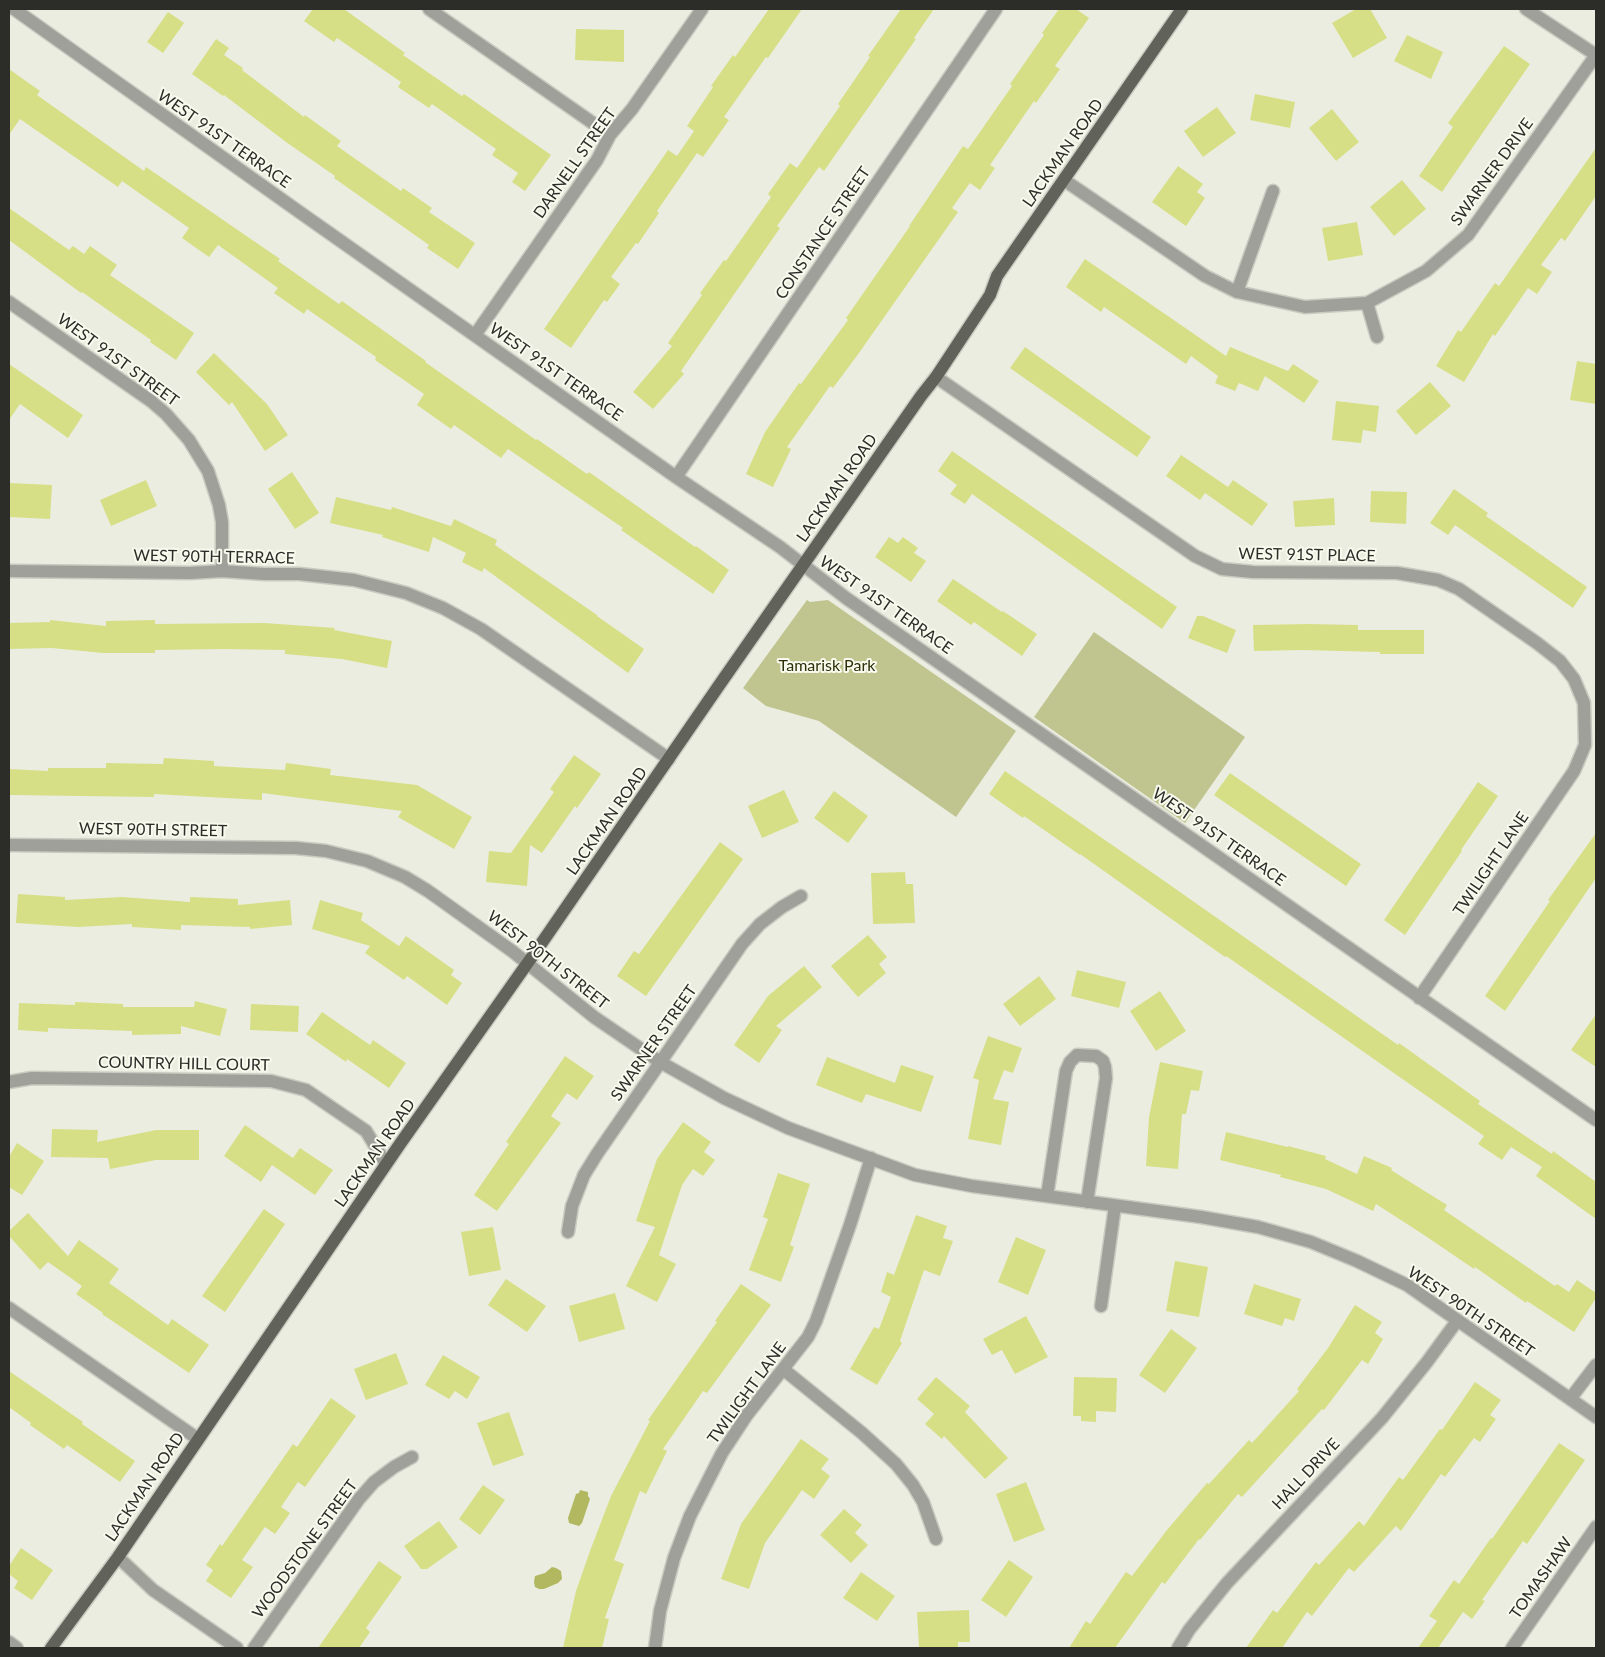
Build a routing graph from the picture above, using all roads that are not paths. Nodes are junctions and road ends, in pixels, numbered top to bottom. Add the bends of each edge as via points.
1 (14, 9) edge
2 (429, 9) edge
3 (702, 9) edge
4 (996, 9) edge
5 (1182, 9) edge
6 (1526, 9) edge
7 (1596, 55) edge
8 (610, 135) junction
9 (1064, 180) junction
10 (1273, 191) dead end
11 (1237, 292) junction
12 (9, 302) edge
13 (1367, 303) junction
14 (475, 335) junction
15 (1377, 337) dead end
16 (936, 377) junction
17 (676, 476) junction
18 (803, 566) junction
19 (222, 570) junction
20 (9, 571) edge
21 (1585, 745) joint
22 (669, 759) junction
23 (9, 845) edge
24 (800, 896) dead end
25 (528, 963) junction
26 (1419, 998) junction
27 (660, 1062) junction
28 (9, 1082) edge
29 (1596, 1120) edge
30 (870, 1158) junction
31 (386, 1164) junction
32 (1047, 1196) junction
33 (1087, 1202) junction
34 (1115, 1206) junction
35 (568, 1232) dead end
36 (1101, 1306) dead end
37 (9, 1308) edge
38 (1457, 1320) junction
39 (1596, 1365) edge
40 (783, 1369) junction
41 (1570, 1399) junction
42 (1596, 1416) edge
43 (198, 1439) junction
44 (412, 1457) dead end
45 (1596, 1527) edge
46 (936, 1539) dead end
47 (118, 1556) junction
48 (9, 1642) edge
49 (17, 1648) edge
50 (52, 1648) edge
51 (237, 1648) edge
52 (254, 1648) edge
53 (655, 1648) edge
54 (1178, 1648) edge
55 (1512, 1648) edge

1 - 14 street, WEST 91ST TERRACE
2 - 8 street
3 - 8 street, DARNELL STREET
4 - 17 street, CONSTANCE STREET
5 - 9 main road, LACKMAN ROAD
6 - 7 street
7 - 13 street, SWARNER DRIVE via 1468,235 1426,271
8 - 14 street, DARNELL STREET via 597,160
9 - 11 street, SWARNER DRIVE via 1205,276
9 - 16 main road, LACKMAN ROAD via 997,276 990,295
10 - 11 street
11 - 13 street, SWARNER DRIVE via 1305,307
12 - 19 street, WEST 91ST STREET via 151,401 178,426 208,471 219,505
13 - 15 street
14 - 17 street, WEST 91ST TERRACE
16 - 18 main road, LACKMAN ROAD
16 - 21 street, WEST 91ST PLACE via 1195,556 1222,569 1397,573 1438,580 1459,589 1560,661 1574,679 1584,703
17 - 18 street, WEST 91ST TERRACE
18 - 22 main road, LACKMAN ROAD
18 - 26 street, WEST 91ST TERRACE
19 - 20 street, WEST 90TH TERRACE via 190,573
19 - 22 street, WEST 90TH TERRACE via 354,580 406,593 436,605 481,629
21 - 26 street, TWILIGHT LANE via 1574,771
22 - 25 main road, LACKMAN ROAD
23 - 25 street, WEST 90TH STREET via 326,851 367,861 405,877
24 - 27 street, SWARNER STREET via 760,924 742,944
25 - 27 street, WEST 90TH STREET via 594,1016
25 - 31 main road, LACKMAN ROAD
26 - 29 street, WEST 91ST TERRACE
27 - 30 street, WEST 90TH STREET via 724,1098 788,1128
27 - 35 street, SWARNER STREET via 584,1174 572,1206
28 - 31 street, COUNTRY HILL COURT via 32,1078 271,1081 306,1090 366,1131
30 - 32 street, WEST 90TH STREET via 916,1174 972,1186
30 - 40 street, TWILIGHT LANE via 816,1321
31 - 43 main road, LACKMAN ROAD
32 - 33 street, WEST 90TH STREET
32 - 33 street via 1066,1071 1077,1056 1086,1054 1096,1056 1106,1067
33 - 34 street, WEST 90TH STREET
34 - 36 street
34 - 38 street, WEST 90TH STREET via 1201,1217 1311,1242 1407,1285
37 - 43 street
38 - 41 street, WEST 90TH STREET
38 - 54 street, HALL DRIVE via 1382,1418 1227,1583
39 - 41 street
40 - 46 street via 896,1464 923,1502
40 - 53 street, TWILIGHT LANE via 722,1453 690,1516 660,1612
41 - 42 street, WEST 90TH STREET
43 - 47 main road, LACKMAN ROAD
44 - 52 street, WOODSTONE STREET via 374,1482 359,1499
45 - 55 street, TOMASHAW
47 - 50 main road, LACKMAN ROAD
47 - 51 street via 153,1590
48 - 49 street

